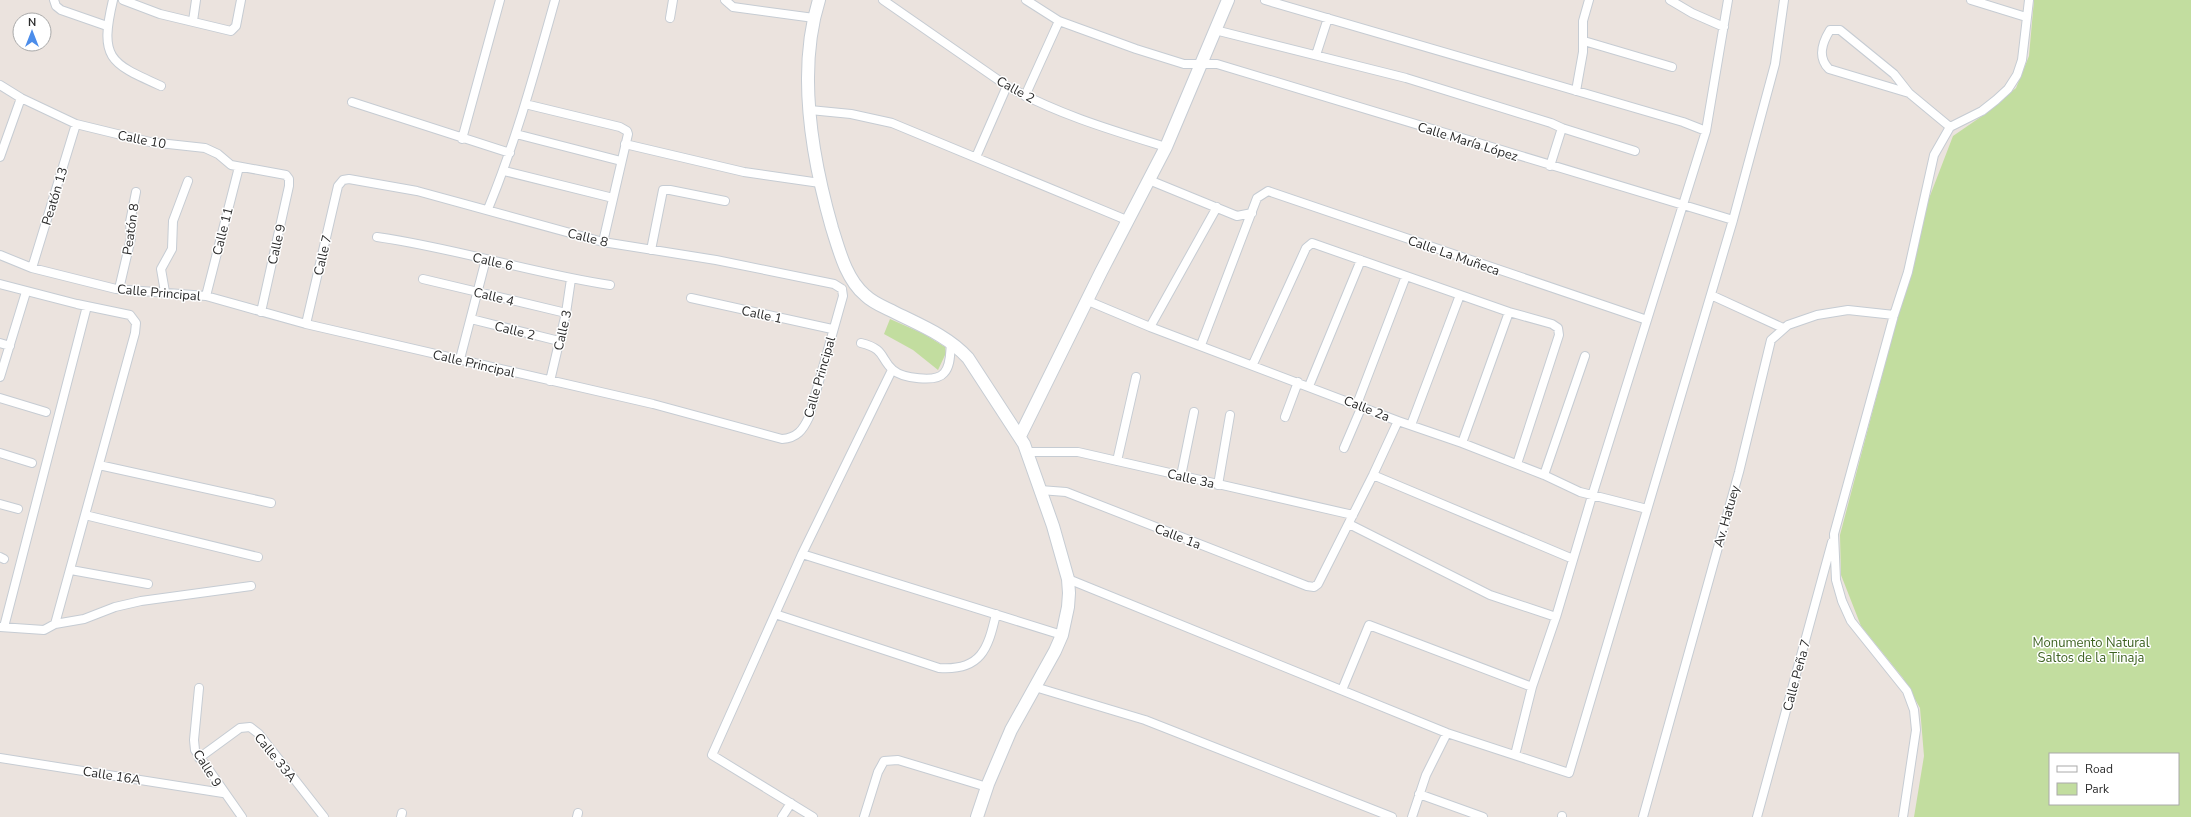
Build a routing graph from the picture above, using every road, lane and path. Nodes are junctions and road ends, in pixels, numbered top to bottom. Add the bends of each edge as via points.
1 (54, 0) edge
2 (113, 0) edge
3 (124, 0) edge
4 (196, 0) edge
5 (242, 0) edge
6 (500, 0) edge
7 (555, 0) edge
8 (672, 0) edge
9 (725, 0) edge
10 (819, 0) edge
11 (883, 0) edge
12 (1026, 0) edge
13 (1228, 0) edge
14 (1265, 0) edge
15 (1589, 0) edge
16 (1670, 0) edge
17 (1728, 0) edge
18 (1784, 0) edge
19 (1971, 0) edge
20 (2029, 0) edge
21 (2026, 17) junction
22 (670, 18) dead end
23 (814, 18) junction
24 (1328, 18) junction
25 (193, 21) junction
26 (1059, 21) junction
27 (107, 26) junction
28 (1724, 27) junction
29 (1215, 30) junction
30 (1584, 41) junction
31 (1316, 55) junction
32 (1202, 65) junction
33 (1672, 67) dead end
34 (0, 86) edge
35 (161, 86) dead end
36 (1007, 86) junction
37 (1576, 91) junction
38 (1909, 93) junction
39 (1025, 96) junction
40 (21, 98) junction
41 (352, 102) dead end
42 (526, 104) junction
43 (810, 110) junction
44 (76, 124) junction
45 (1950, 127) junction
46 (1562, 128) junction
47 (1706, 131) junction
48 (516, 134) junction
49 (462, 139) junction
50 (626, 144) junction
51 (1166, 147) junction
52 (1635, 151) dead end
53 (510, 153) junction
54 (0, 157) edge
55 (976, 157) junction
56 (621, 161) junction
57 (1550, 166) junction
58 (239, 167) junction
59 (504, 172) junction
60 (288, 177) joint
61 (1149, 180) junction
62 (188, 181) dead end
63 (820, 183) junction
64 (338, 186) joint
65 (136, 192) dead end
66 (613, 198) junction
67 (725, 201) dead end
68 (1683, 205) junction
69 (1217, 207) junction
70 (488, 209) junction
71 (1252, 213) junction
72 (1733, 220) junction
73 (1129, 221) junction
74 (377, 237) dead end
75 (603, 242) junction
76 (651, 250) junction
77 (0, 255) edge
78 (486, 259) junction
79 (1361, 260) junction
80 (32, 268) junction
81 (1406, 276) junction
82 (423, 279) dead end
83 (571, 279) junction
84 (854, 282) junction
85 (0, 284) edge
86 (610, 285) dead end
87 (119, 289) junction
88 (842, 289) junction
89 (26, 292) junction
90 (165, 292) junction
91 (478, 292) junction
92 (1460, 295) junction
93 (1711, 295) junction
94 (206, 296) junction
95 (691, 298) dead end
96 (1088, 301) junction
97 (87, 306) junction
98 (261, 312) junction
99 (1509, 312) junction
100 (566, 313) junction
101 (1894, 315) junction
102 (471, 319) junction
103 (1647, 320) junction
104 (306, 324) junction
105 (1150, 327) junction
106 (1783, 328) junction
107 (832, 329) junction
108 (560, 340) junction
109 (0, 343) edge
110 (861, 343) dead end
111 (951, 343) junction
112 (1201, 345) junction
113 (10, 346) junction
114 (1586, 356) dead end
115 (460, 359) junction
116 (1253, 364) junction
117 (892, 370) junction
118 (0, 377) edge
119 (1136, 377) dead end
120 (550, 381) junction
121 (1298, 382) junction
122 (1309, 386) junction
123 (0, 398) edge
124 (1359, 405) junction
125 (46, 412) dead end
126 (1194, 412) dead end
127 (1230, 415) dead end
128 (1285, 417) dead end
129 (1398, 421) junction
130 (1411, 425) junction
131 (1020, 436) junction
132 (1462, 443) junction
133 (1344, 448) dead end
134 (1027, 452) junction
135 (0, 453) edge
136 (1117, 461) junction
137 (32, 463) dead end
138 (1517, 464) junction
139 (99, 465) junction
140 (1373, 475) junction
141 (1544, 475) junction
142 (1181, 476) junction
143 (1218, 485) junction
144 (1040, 490) junction
145 (1592, 496) junction
146 (271, 503) dead end
147 (0, 504) edge
148 (18, 509) dead end
149 (1647, 509) junction
150 (85, 515) junction
151 (1353, 515) junction
152 (1349, 524) junction
153 (1834, 534) junction
154 (802, 554) junction
155 (258, 557) dead end
156 (1573, 559) junction
157 (70, 570) junction
158 (1068, 580) junction
159 (148, 584) dead end
160 (251, 586) dead end
161 (775, 614) junction
162 (996, 614) junction
163 (1556, 617) junction
164 (55, 624) junction
165 (2, 627) edge
166 (1062, 635) junction
167 (1035, 687) junction
168 (1532, 687) junction
169 (199, 688) dead end
170 (1342, 690) junction
171 (1447, 733) junction
172 (1515, 755) junction
173 (0, 758) edge
174 (199, 758) junction
175 (987, 786) junction
176 (223, 792) junction
177 (1419, 794) junction
178 (791, 803) junction
179 (242, 817) edge
180 (324, 817) edge
181 (782, 817) edge
182 (813, 817) edge
183 (864, 817) edge
184 (977, 817) edge
185 (1392, 817) edge
186 (1412, 817) edge
187 (1483, 817) edge
188 (1643, 817) edge
189 (1757, 817) edge
190 (1903, 817) edge

1 - 27 street via 61,10
2 - 27 street
3 - 25 street via 160,14
4 - 25 street
5 - 25 street via 233,30
6 - 49 street
7 - 42 street
8 - 22 street
9 - 23 street via 738,8
10 - 23 street
11 - 36 street, Calle 2
12 - 26 street, Calle María López
13 - 29 street
14 - 24 street
15 - 30 street via 1583,21
16 - 28 street
17 - 28 street
18 - 72 street via 1775,64
19 - 21 street
20 - 21 street
21 - 45 street via 2022,60 2017,75 2008,89 1982,110
23 - 43 street via 809,64
24 - 31 street
24 - 37 street
26 - 32 street, Calle María López via 1184,64
26 - 39 street
27 - 35 street via 107,42 113,58 124,69
28 - 47 street
29 - 31 street
29 - 32 street
30 - 33 street
30 - 37 street
31 - 46 street via 1406,78
32 - 51 street
32 - 57 street, Calle María López via 1217,64
34 - 40 street, Calle 10
36 - 39 street, Calle 2
36 - 55 street
37 - 47 street
38 - 38 street via 1829,69 1821,55 1830,30 1840,30 1894,74
38 - 45 street
39 - 51 street, Calle 2 via 1086,122
40 - 44 street, Calle 10
40 - 54 street
41 - 49 street
42 - 48 street
42 - 50 street via 623,127 628,134
43 - 55 street via 851,114 892,123
43 - 63 street
44 - 58 street, Calle 10 via 150,142 205,148 218,154 231,165
44 - 80 street, Peatón 13
45 - 101 street, Calle Peña 7 via 1934,155 1908,272
46 - 52 street
46 - 57 street
47 - 68 street
48 - 53 street
48 - 56 street
49 - 53 street
50 - 56 street
50 - 63 street via 744,172
51 - 61 street
53 - 59 street
55 - 73 street
56 - 66 street
57 - 68 street, Calle María López
58 - 60 street, Calle 10 via 284,174
58 - 94 street, Calle 11
59 - 66 street
59 - 70 street
60 - 98 street, Calle 9 via 289,186
61 - 69 street
61 - 73 street
62 - 90 street via 173,221 172,249 161,269
63 - 84 street via 838,248
64 - 70 street, Calle 8 via 345,179 359,180
64 - 104 street, Calle 7
65 - 87 street, Peatón 8 via 131,214 130,238
66 - 75 street
67 - 76 street via 663,190
68 - 72 street, Calle María López
68 - 103 street
69 - 71 street via 1237,216
69 - 105 street
70 - 75 street, Calle 8
71 - 103 street, Calle La Muñeca via 1257,198 1273,192
71 - 112 street
72 - 93 street
73 - 96 street
74 - 78 street, Calle 6
75 - 76 street, Calle 8
76 - 88 street, Calle 8 via 834,284
77 - 80 street, Calle Principal
78 - 83 street, Calle 6
78 - 91 street
79 - 81 street
79 - 116 street via 1312,243 1308,245
79 - 122 street
80 - 87 street, Calle Principal
81 - 92 street
81 - 124 street
82 - 91 street, Calle 4
83 - 86 street, Calle 6
83 - 100 street, Calle 3
84 - 88 street
84 - 111 street via 872,301 933,331
85 - 89 street
87 - 90 street, Calle Principal
88 - 107 street, Calle Principal via 843,296
89 - 97 street
89 - 113 street
90 - 94 street, Calle Principal
91 - 100 street, Calle 4
91 - 102 street
92 - 99 street
92 - 130 street
93 - 106 street
93 - 149 street
94 - 98 street, Calle Principal
95 - 107 street, Calle 1
96 - 105 street, Calle 2a
96 - 131 street
97 - 139 street via 130,315 136,323
97 - 165 street
98 - 104 street, Calle Principal
99 - 132 street
99 - 138 street via 1556,325 1559,332
100 - 108 street, Calle 3
101 - 106 street, Av. Hatuey via 1862,310 1834,311 1801,319
101 - 153 street, Calle Peña 7
102 - 108 street, Calle 2
102 - 115 street
103 - 145 street
104 - 115 street, Calle Principal
105 - 112 street, Calle 2a
106 - 188 street, Av. Hatuey via 1771,340 1739,472
107 - 120 street, Calle Principal via 809,417 800,432 788,439 653,404
108 - 120 street, Calle 3
109 - 113 street
110 - 117 street via 878,350
111 - 117 street via 949,364 938,377 917,378
111 - 131 street via 968,358
112 - 116 street, Calle 2a
113 - 118 street
114 - 141 street
115 - 120 street, Calle Principal
116 - 121 street, Calle 2a
117 - 154 street
119 - 136 street
121 - 122 street, Calle 2a
121 - 128 street
122 - 124 street, Calle 2a
123 - 125 street
124 - 129 street, Calle 2a
124 - 133 street
126 - 142 street
127 - 143 street
129 - 130 street, Calle 2a
129 - 140 street
130 - 132 street, Calle 2a
131 - 134 street
132 - 138 street, Calle 2a
134 - 136 street, Calle 3a via 1078,452
134 - 144 street
135 - 137 street
136 - 142 street, Calle 3a
138 - 141 street, Calle 2a
139 - 146 street
139 - 150 street
140 - 151 street
140 - 156 street
141 - 145 street, Calle 2a
142 - 143 street, Calle 3a
143 - 151 street, Calle 3a
144 - 152 street, Calle 1a via 1066,492 1314,587 1318,584
144 - 158 street
145 - 149 street, Calle 2a
145 - 156 street
147 - 148 street
149 - 172 street via 1569,773
150 - 155 street
150 - 157 street
151 - 152 street
152 - 163 street via 1490,595
153 - 189 street, Calle Peña 7
153 - 190 street via 1836,580 1851,621 1906,691 1914,710 1916,730
154 - 161 street
154 - 162 street
156 - 163 street
157 - 159 street
157 - 164 street
158 - 166 street via 1068,607
158 - 170 street
160 - 164 street via 141,601 115,607 84,619
161 - 162 street via 939,668 952,669 967,665 984,651 989,644
161 - 178 street via 712,755
162 - 166 street
163 - 168 street
164 - 165 street via 44,630
166 - 167 street
167 - 175 street via 1011,730
167 - 185 street via 1145,720
168 - 170 street via 1368,625
168 - 172 street
169 - 174 street, Calle 9 via 194,740
170 - 171 street
171 - 172 street
171 - 177 street
173 - 176 street, Calle 16A
174 - 176 street, Calle 9
174 - 180 street, Calle 33A via 240,728 250,727 259,734
175 - 183 street via 898,760 884,761
175 - 184 street
176 - 179 street, Calle 9
177 - 186 street
177 - 187 street
178 - 181 street
178 - 182 street

